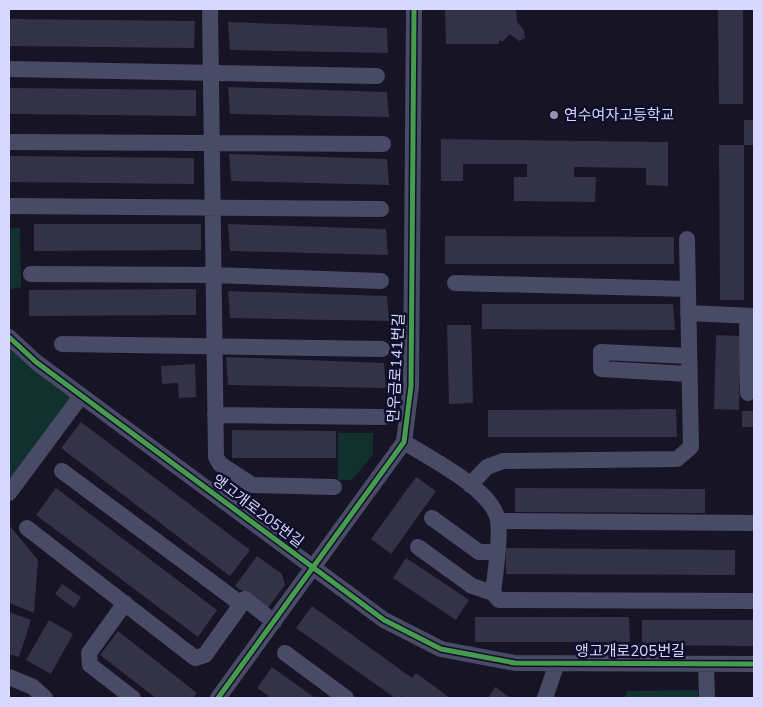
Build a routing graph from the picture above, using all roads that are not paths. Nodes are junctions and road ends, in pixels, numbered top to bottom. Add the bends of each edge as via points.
1 (210, 9) edge
2 (414, 9) edge
3 (9, 69) edge
4 (212, 74) junction
5 (377, 76) dead end
6 (9, 142) edge
7 (212, 143) junction
8 (383, 144) dead end
9 (9, 206) edge
10 (213, 208) junction
11 (381, 208) dead end
12 (687, 239) dead end
13 (31, 274) dead end
14 (214, 275) junction
15 (381, 281) dead end
16 (455, 284) dead end
17 (688, 290) junction
18 (688, 313) junction
19 (750, 316) edge
20 (9, 337) edge
21 (62, 344) dead end
22 (214, 345) junction
23 (382, 349) dead end
24 (689, 356) junction
25 (689, 374) junction
26 (748, 393) dead end
27 (82, 396) junction
28 (215, 415) junction
29 (384, 417) dead end
30 (404, 442) junction
31 (62, 471) dead end
32 (470, 485) junction
33 (334, 487) dead end
34 (9, 493) edge
35 (432, 518) dead end
36 (498, 521) junction
37 (754, 523) edge
38 (27, 528) dead end
39 (418, 547) dead end
40 (496, 552) junction
41 (314, 568) junction
42 (493, 594) junction
43 (754, 601) edge
44 (125, 603) junction
45 (241, 604) junction
46 (274, 622) junction
47 (285, 653) dead end
48 (557, 663) junction
49 (706, 664) junction
50 (754, 664) edge
51 (9, 677) edge
52 (45, 698) edge
53 (133, 698) edge
54 (218, 698) edge
55 (346, 698) edge
56 (545, 698) edge
57 (707, 698) edge

1 - 4 street
2 - 30 street, 먼우금로141번길 via 411,386
3 - 4 street
4 - 5 street
4 - 7 street
6 - 7 street
7 - 8 street
7 - 10 street
9 - 10 street
10 - 11 street
10 - 14 street
12 - 17 street
13 - 14 street
14 - 15 street
14 - 22 street
16 - 17 street
17 - 18 street
18 - 19 street
18 - 24 street
19 - 26 street
20 - 27 street, 앵고개로205번길
21 - 22 street
22 - 23 street
22 - 28 street
24 - 25 street
24 - 25 street via 601,352 602,368
25 - 32 street via 691,447 677,459 502,460 487,467
27 - 34 street
27 - 41 street, 앵고개로205번길
28 - 29 street
28 - 33 street via 216,457 220,464 246,482 252,485
30 - 32 street
30 - 41 street, 먼우금로141번길
31 - 45 street
32 - 36 street via 492,505
35 - 40 street via 479,552
36 - 37 street
36 - 40 street
38 - 44 street
39 - 42 street via 472,586
40 - 42 street
41 - 46 street, 먼우금로141번길
41 - 48 street, 앵고개로205번길 via 384,620 441,649 515,663
42 - 43 street via 499,600
44 - 45 street via 195,658 205,654
44 - 53 street via 90,653 90,665
45 - 46 street via 245,599
46 - 54 street, 먼우금로141번길
47 - 55 street
48 - 49 street, 앵고개로205번길
48 - 56 street
49 - 50 street, 앵고개로205번길
49 - 57 street
51 - 52 street via 33,687

